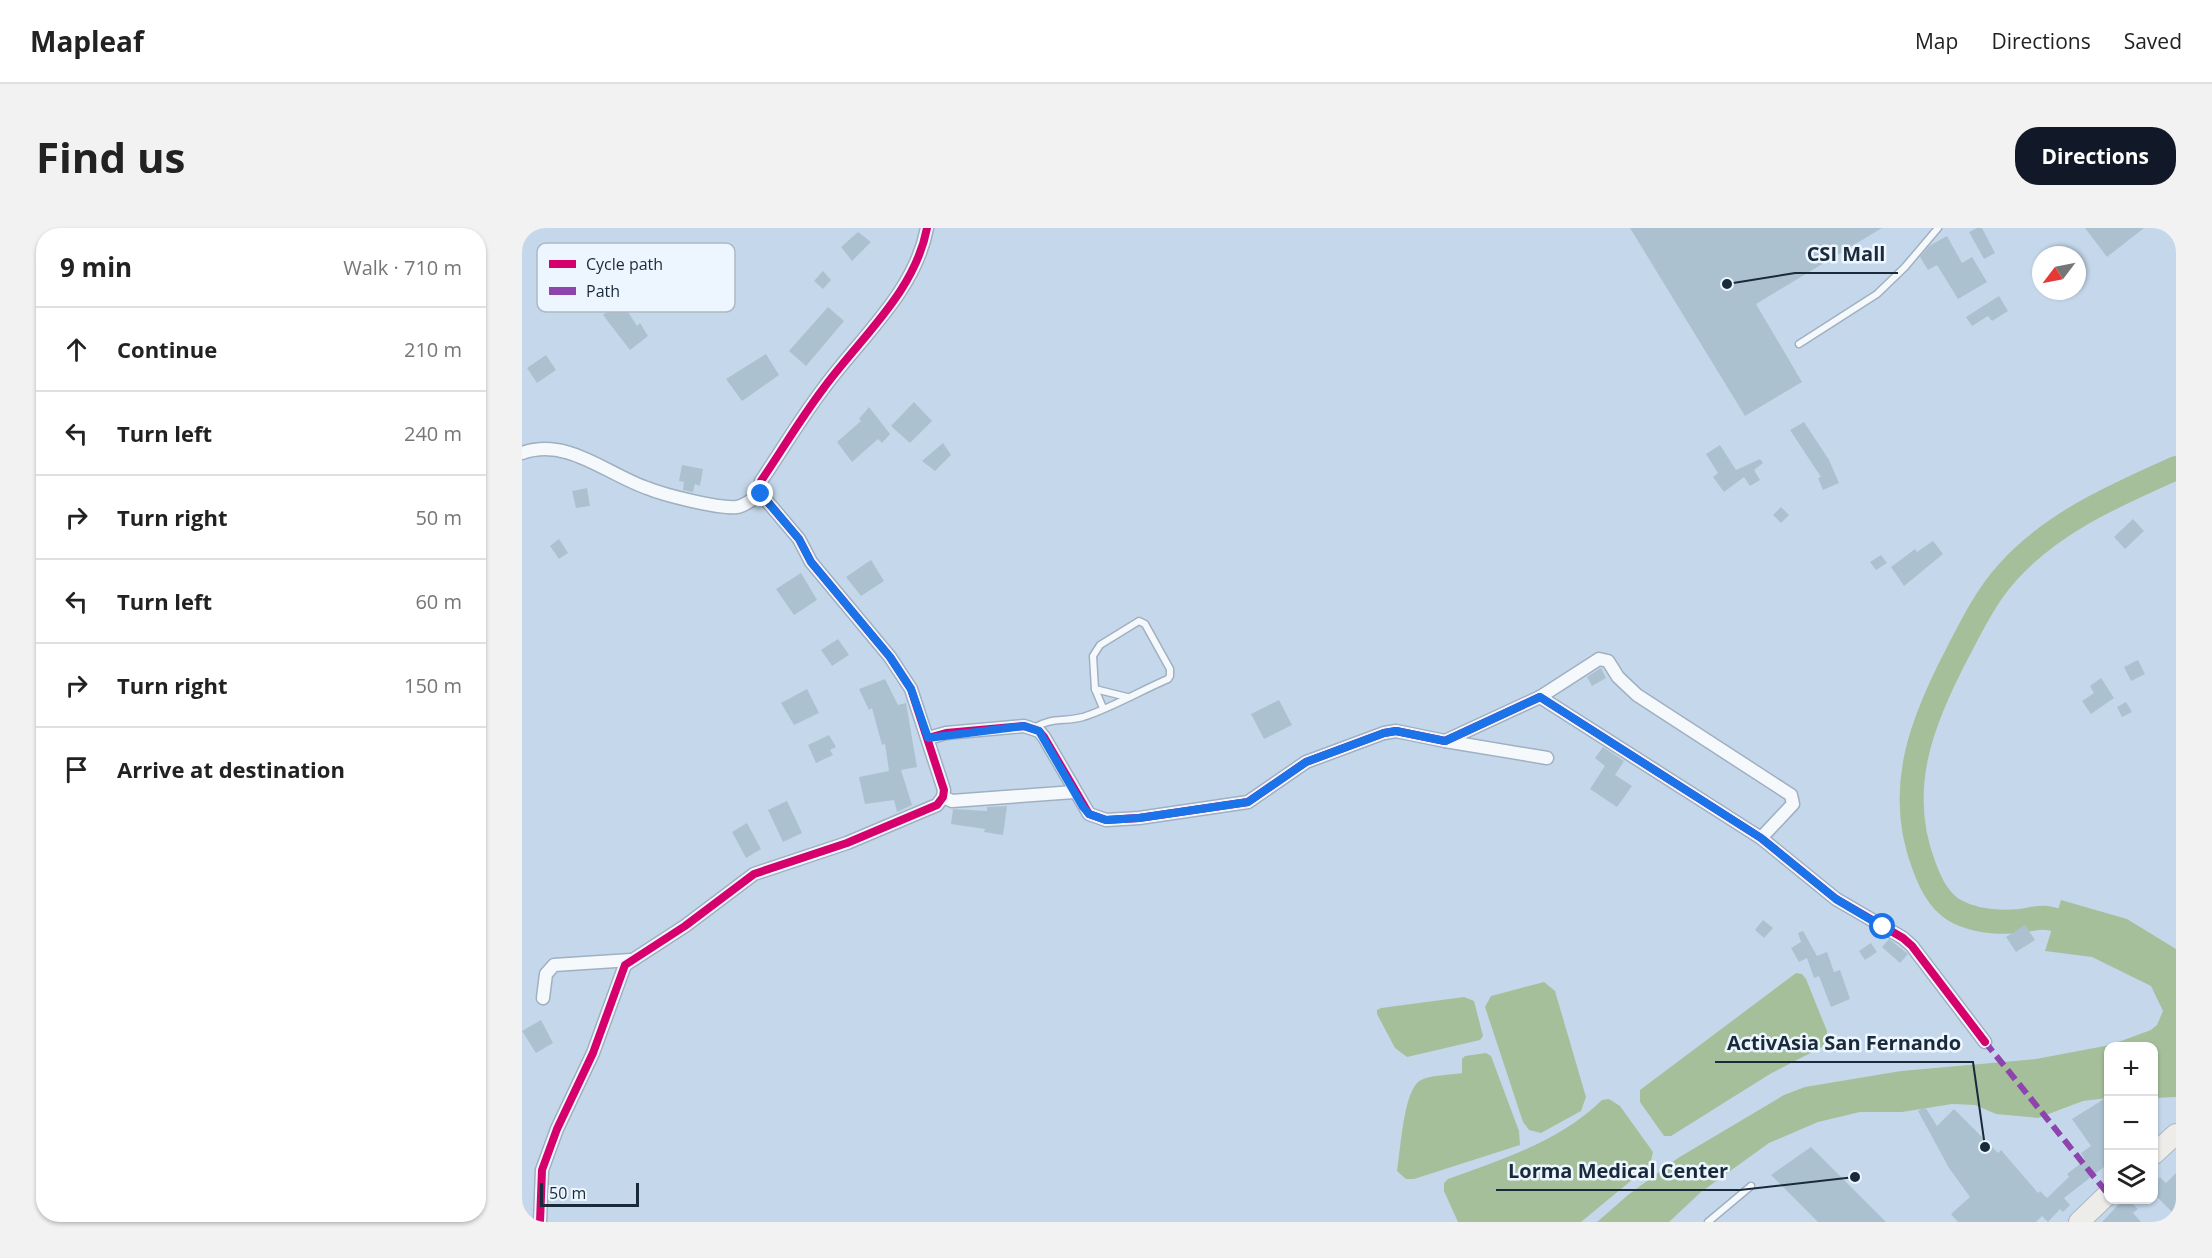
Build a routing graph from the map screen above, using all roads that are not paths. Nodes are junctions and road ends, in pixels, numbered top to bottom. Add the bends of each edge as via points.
1 (927, 228) edge
2 (1938, 228) edge
3 (1799, 345) dead end
4 (522, 453) edge
5 (761, 494) junction
6 (1095, 689) junction
7 (1128, 697) junction
8 (1540, 697) junction
9 (1103, 708) junction
10 (1033, 728) junction
11 (928, 738) junction
12 (1445, 741) junction
13 (1547, 758) dead end
14 (1074, 792) junction
15 (943, 798) junction
16 (1761, 838) junction
17 (631, 960) junction
18 (543, 998) dead end
19 (1985, 1042) dead end
20 (2176, 1134) edge
21 (2158, 1150) edge
22 (1751, 1186) dead end
23 (2104, 1199) edge
24 (540, 1222) edge
25 (1708, 1222) edge
26 (2079, 1222) edge

1 - 5 street via 912,275 822,390 761,481
2 - 3 lane via 1877,294
4 - 5 street via 564,451 646,488 703,502 737,507
5 - 11 street via 799,539 817,570 890,657 911,689
6 - 7 lane
6 - 7 lane via 1096,649 1139,621 1145,624 1170,669 1170,676
6 - 9 lane
7 - 9 lane
8 - 12 street
8 - 16 street
8 - 16 street via 1599,659 1608,661 1637,695 1791,795 1793,804
9 - 10 lane via 1082,717 1048,720
10 - 11 street
10 - 14 street via 1044,737
11 - 15 street
12 - 13 street
12 - 14 street via 1391,731 1306,762 1248,802 1222,807 1106,820 1089,814
14 - 15 street via 952,801
15 - 17 street via 937,805 847,843 754,874 685,926
16 - 19 street via 1836,899 1912,946
17 - 18 street via 554,965 546,974
17 - 24 street via 622,972 593,1053 542,1170
20 - 21 main road
22 - 25 lane
23 - 26 main road

